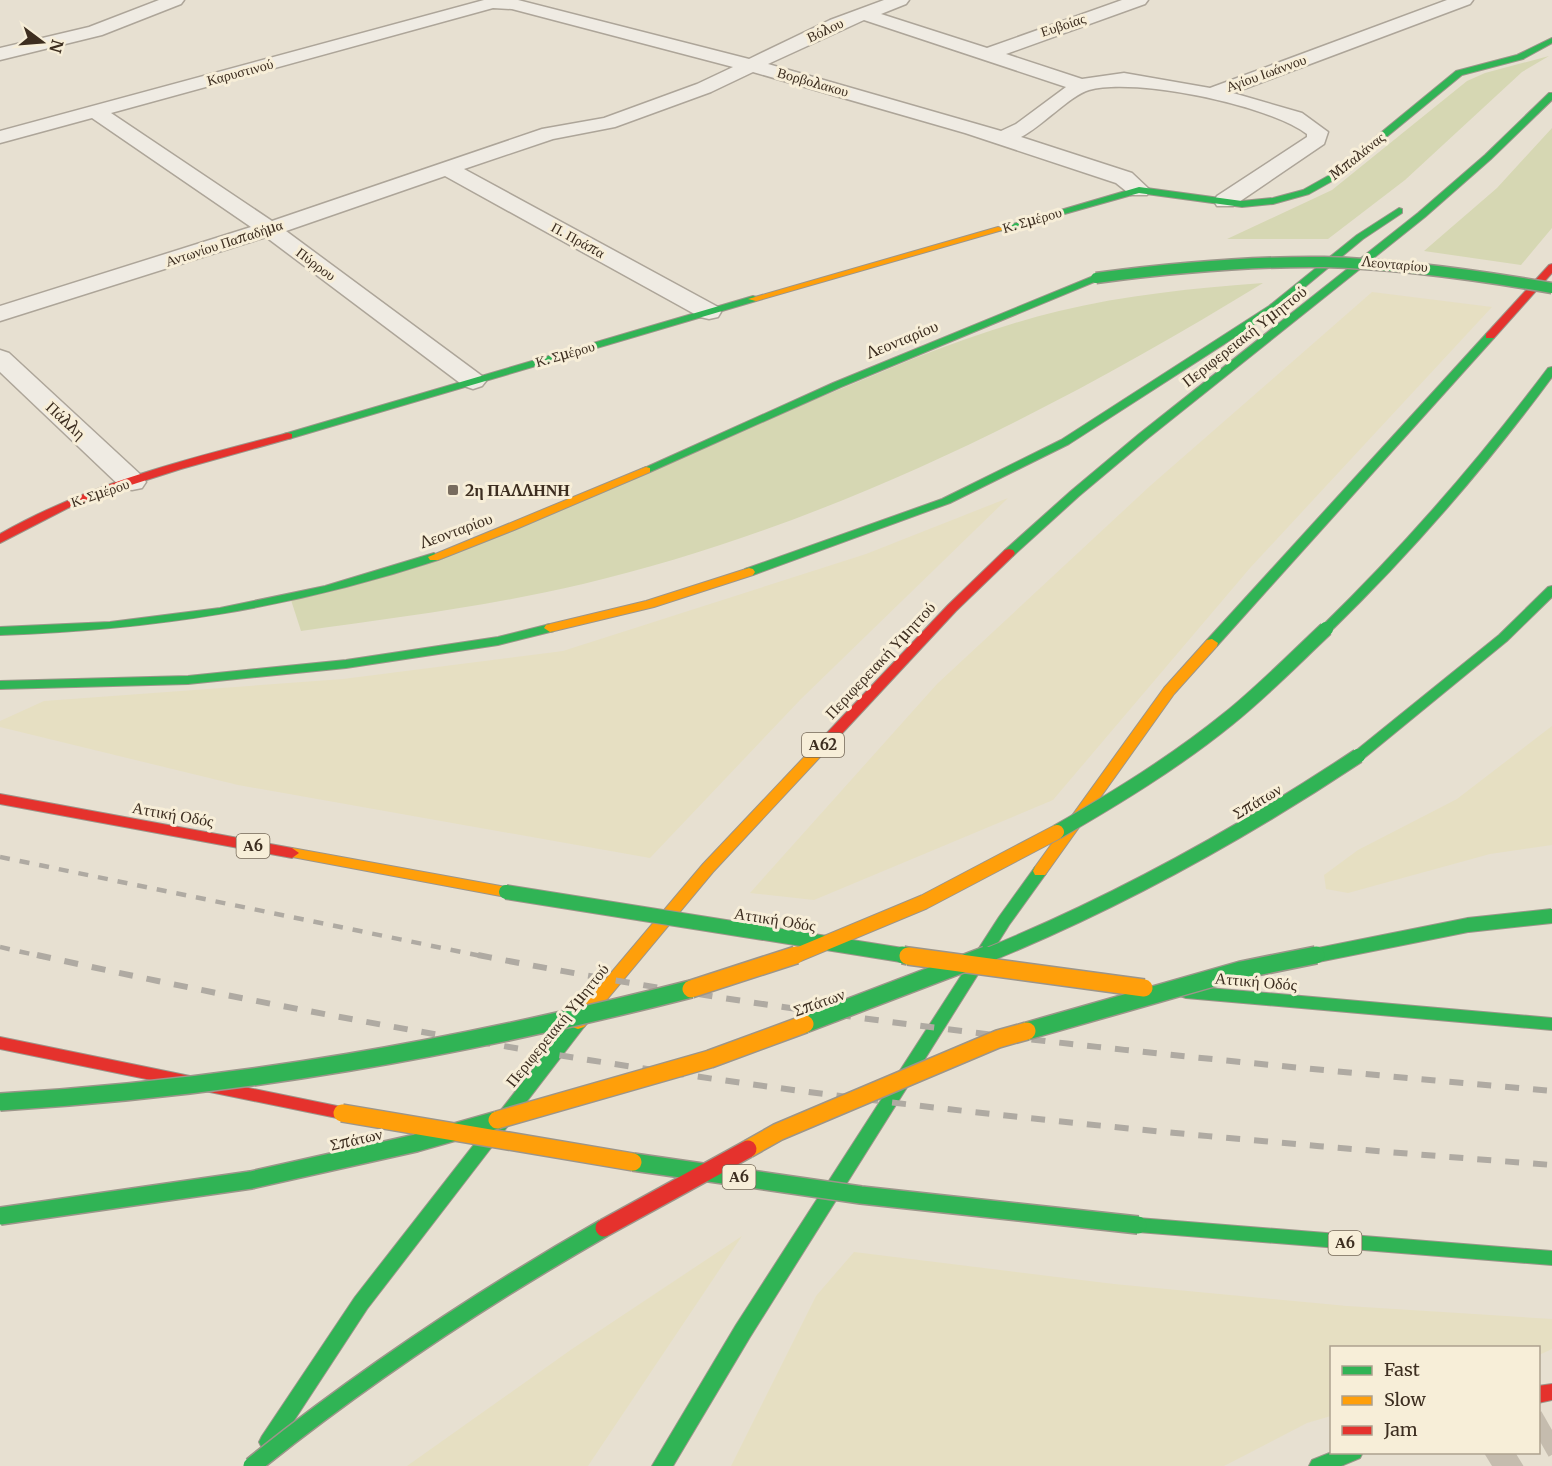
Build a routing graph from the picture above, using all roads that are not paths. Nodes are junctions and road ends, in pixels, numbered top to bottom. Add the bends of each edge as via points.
1 (175, 0) edge
2 (900, 0) edge
3 (1139, 0) edge
4 (1464, 0) edge
5 (486, 3) edge
6 (863, 14) junction
7 (1552, 40) edge
8 (0, 54) edge
9 (988, 54) junction
10 (753, 65) junction
11 (1081, 85) junction
12 (1212, 94) junction
13 (1552, 95) edge
14 (96, 112) junction
15 (1512, 136) junction
16 (0, 137) edge
17 (1005, 137) junction
18 (446, 168) junction
19 (1139, 190) junction
20 (1426, 193) dead end
21 (1225, 201) junction
22 (1407, 205) dead end
23 (269, 230) junction
24 (1552, 267) edge
25 (1285, 278) dead end
26 (1363, 280) dead end
27 (1552, 288) edge
28 (1509, 298) dead end
29 (1541, 305) dead end
30 (1065, 306) dead end
31 (709, 312) junction
32 (0, 314) edge
33 (994, 320) junction
34 (0, 358) edge
35 (1552, 369) edge
36 (473, 381) junction
37 (132, 482) junction
38 (0, 539) edge
39 (1552, 590) edge
40 (0, 631) edge
41 (0, 685) edge
42 (0, 799) edge
43 (1552, 916) edge
44 (1552, 1024) edge
45 (0, 1043) edge
46 (0, 1102) edge
47 (0, 1216) edge
48 (1552, 1258) edge
49 (1348, 1454) edge
50 (252, 1466) edge
51 (662, 1466) edge
52 (1319, 1466) edge

1 - 8 street via 95,31
2 - 6 street, Βόλου
3 - 9 street, Ευβοίας
4 - 12 street, Αγίου Ιωάννου
5 - 10 street, Βορβολακου via 512,4
5 - 14 street, Καρυστινού
6 - 9 street
6 - 10 street, Βόλου
7 - 21 main road, Μπαλάνας via 1527,55 1459,73 1331,178 1306,192 1273,201
9 - 11 street
10 - 17 street, Βορβολακου
10 - 18 street, Βόλου via 704,88 608,123 549,133
11 - 12 street, Αγίου Ιωάννου via 1124,79
11 - 17 street, Αγίου Ιωάννου
12 - 21 street via 1291,116 1317,132 1317,140
13 - 15 main road, Περιφερειακή Υμηττού / Α62
14 - 16 street, Καρυστινού
14 - 23 street, Πύρρου
15 - 20 main road
15 - 50 main road, Περιφερειακή Υμηττού / Α62 via 1387,245 1065,501 951,608 708,868 554,1052 361,1303
17 - 19 street, Βορβολακου via 1124,178
18 - 23 street, Αντωνίου Παπαδήμα
18 - 31 street, Π. Πράπα
19 - 21 main road, Μπαλάνας
19 - 31 main road, Κ. Σμέρου
22 - 41 main road via 1360,237 1273,308 1065,442 946,501 756,570 650,604 498,641 346,664 188,680
23 - 32 street, Αντωνίου Παπαδήμα
23 - 36 street, Πύρρου
24 - 51 main road via 1169,691 1004,921 749,1321
25 - 26 main road, Λεονταρίου
27 - 33 main road, Λεονταρίου, bridge via 1419,265 1285,258 1167,266 1096,278
28 - 29 main road
30 - 33 main road, Λεονταρίου
31 - 36 main road, Κ. Σμέρου
33 - 40 main road, Λεονταρίου via 884,363 553,511 465,546 362,579 186,618 83,629
34 - 37 street, Πάλλη
35 - 46 main road, bridge via 1501,441 1431,524 1384,575 1246,704 1153,775 1013,859 860,932 652,998 468,1041 272,1077 64,1101
36 - 37 main road, Κ. Σμέρου
37 - 38 main road, Κ. Σμέρου via 30,520
39 - 47 main road, Σπάτων, bridge via 1503,638 1358,756 1278,808 1183,864 1069,920 937,976 710,1059 416,1143 251,1180
42 - 44 main road, Αττική Οδός / Α6, bridge via 506,892 816,943 1144,988
43 - 50 main road, bridge via 1468,926 1241,970 998,1039 778,1132 538,1265 319,1412
45 - 48 main road, Α6, bridge via 342,1113 595,1157 861,1195 1138,1225
49 - 52 main road

